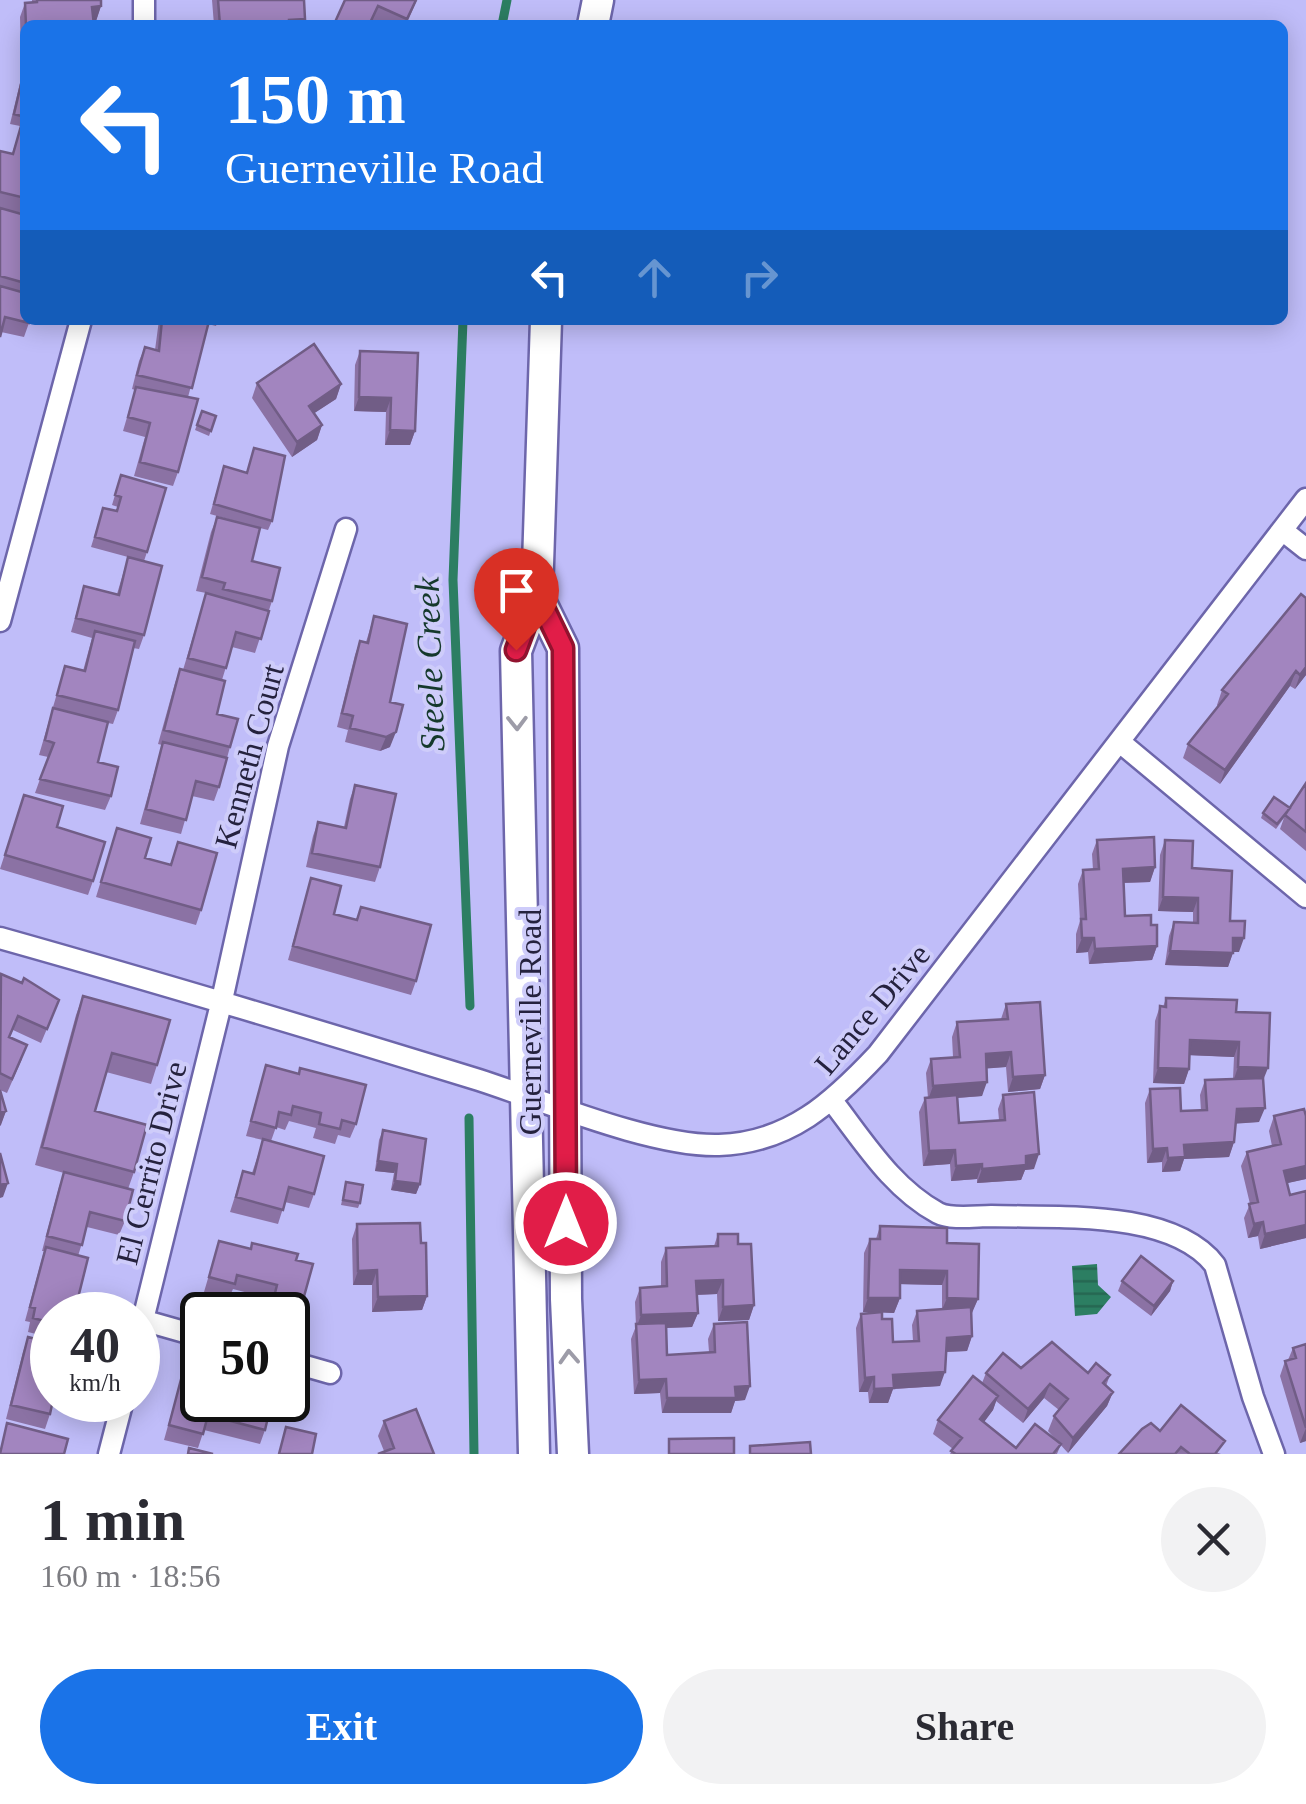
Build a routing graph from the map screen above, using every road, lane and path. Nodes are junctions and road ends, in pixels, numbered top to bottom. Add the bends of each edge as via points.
1 (81, 325) edge
2 (546, 325) edge
3 (1306, 499) edge
4 (346, 530) dead end
5 (1282, 530) junction
6 (1306, 549) edge
7 (537, 594) junction
8 (0, 621) edge
9 (1121, 743) junction
10 (1306, 898) edge
11 (0, 938) edge
12 (222, 1000) junction
13 (523, 1095) junction
14 (833, 1102) junction
15 (566, 1111) junction
16 (149, 1292) edge
17 (310, 1367) edge
18 (330, 1373) dead end
19 (117, 1422) edge
20 (109, 1454) edge
21 (534, 1454) edge
22 (574, 1454) edge
23 (1274, 1454) edge

1 - 8 street
2 - 7 main road, Guerneville Road
3 - 5 street, Lance Drive
4 - 12 street, Kenneth Court via 278,746
5 - 6 street
5 - 9 street, Lance Drive
7 -> 13 main road, Guerneville Road via 516,650
7 - 15 main road, Guerneville Road via 563,648
9 - 10 street
9 - 14 street, Lance Drive via 878,1054
11 - 12 street, Lance Drive
12 - 13 street, Lance Drive
12 - 16 street, El Cerrito Drive
13 - 15 street, Lance Drive
13 - 21 main road, Guerneville Road
14 - 15 street, Lance Drive via 776,1134 720,1145
14 - 23 street via 887,1174 941,1215 1134,1222 1204,1250 1215,1265
22 -> 15 main road, Guerneville Road
17 - 18 street
19 - 20 street

